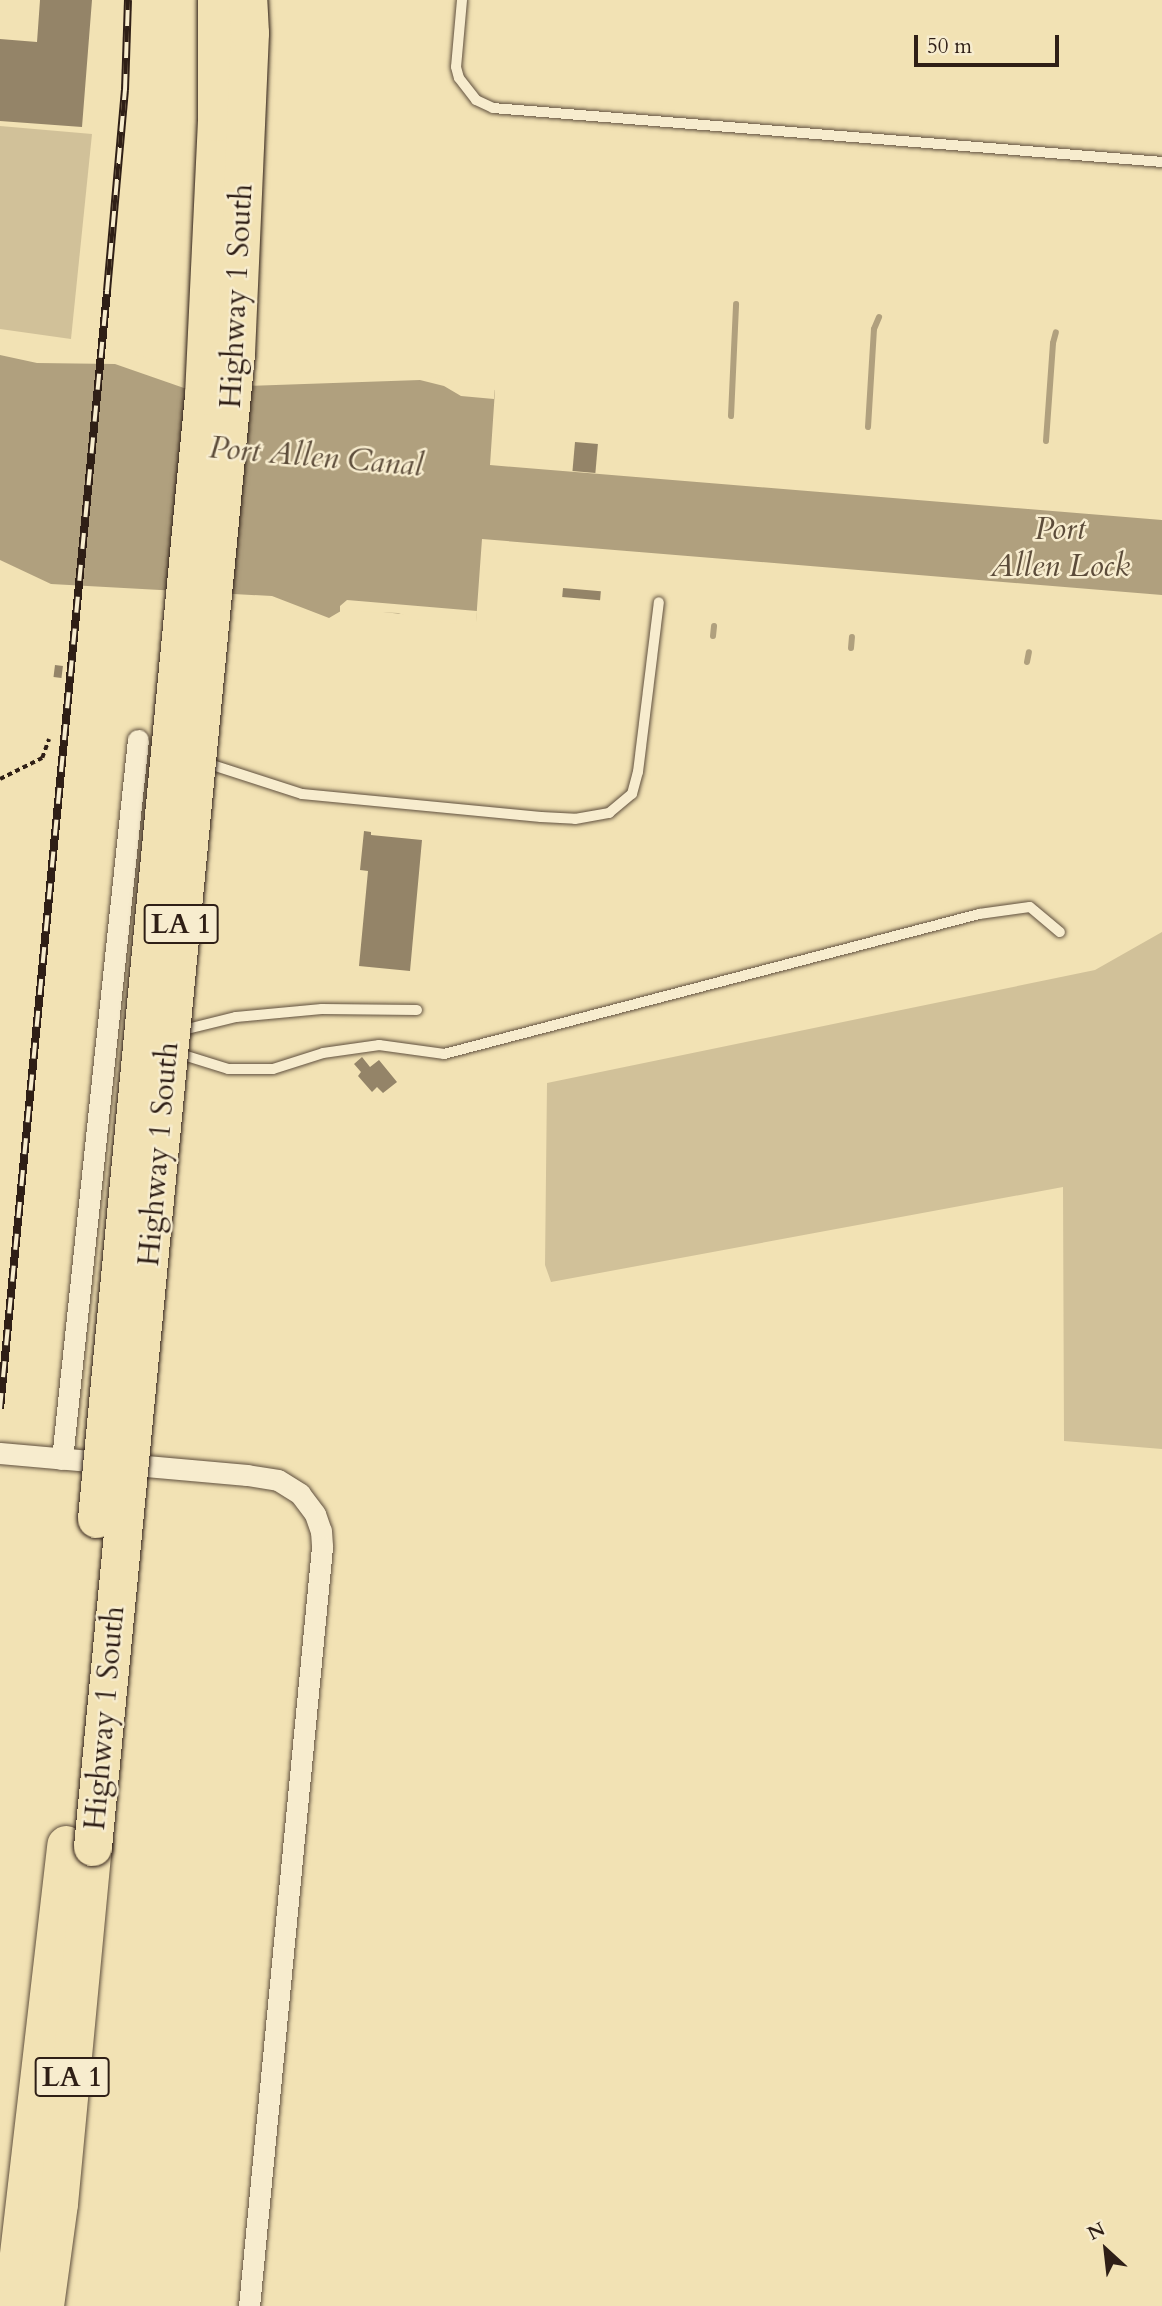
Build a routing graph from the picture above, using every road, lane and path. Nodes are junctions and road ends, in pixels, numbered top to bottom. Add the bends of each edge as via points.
1 (217, 0) edge
2 (248, 0) edge
3 (462, 0) edge
4 (1162, 162) edge
5 (659, 602) dead end
6 (49, 738) dead end
7 (144, 742) dead end
8 (163, 749) dead end
9 (0, 779) edge
10 (1060, 932) dead end
11 (417, 1010) dead end
12 (0, 1453) edge
13 (62, 1460) junction
14 (80, 1846) junction
15 (13, 2306) edge
16 (45, 2306) edge
17 (249, 2306) edge

1 - 14 highway, bridge via 217,122 204,396
2 - 14 highway, Highway 1 South / LA 1, bridge via 236,354
3 - 4 lane via 456,67 466,90 493,108
5 - 8 lane via 638,772 632,794 609,813 575,819 541,817 302,794
6 - 9 path via 42,758
7 - 13 street
10 - 11 lane via 1030,907 979,914 444,1054 379,1045 323,1053 273,1069 228,1069 137,1039 236,1017 322,1009
12 - 13 street
13 - 17 street via 278,1480 308,1504 321,1531
14 - 15 highway
14 - 16 highway, Highway 1 South / LA 1 via 63,2165

